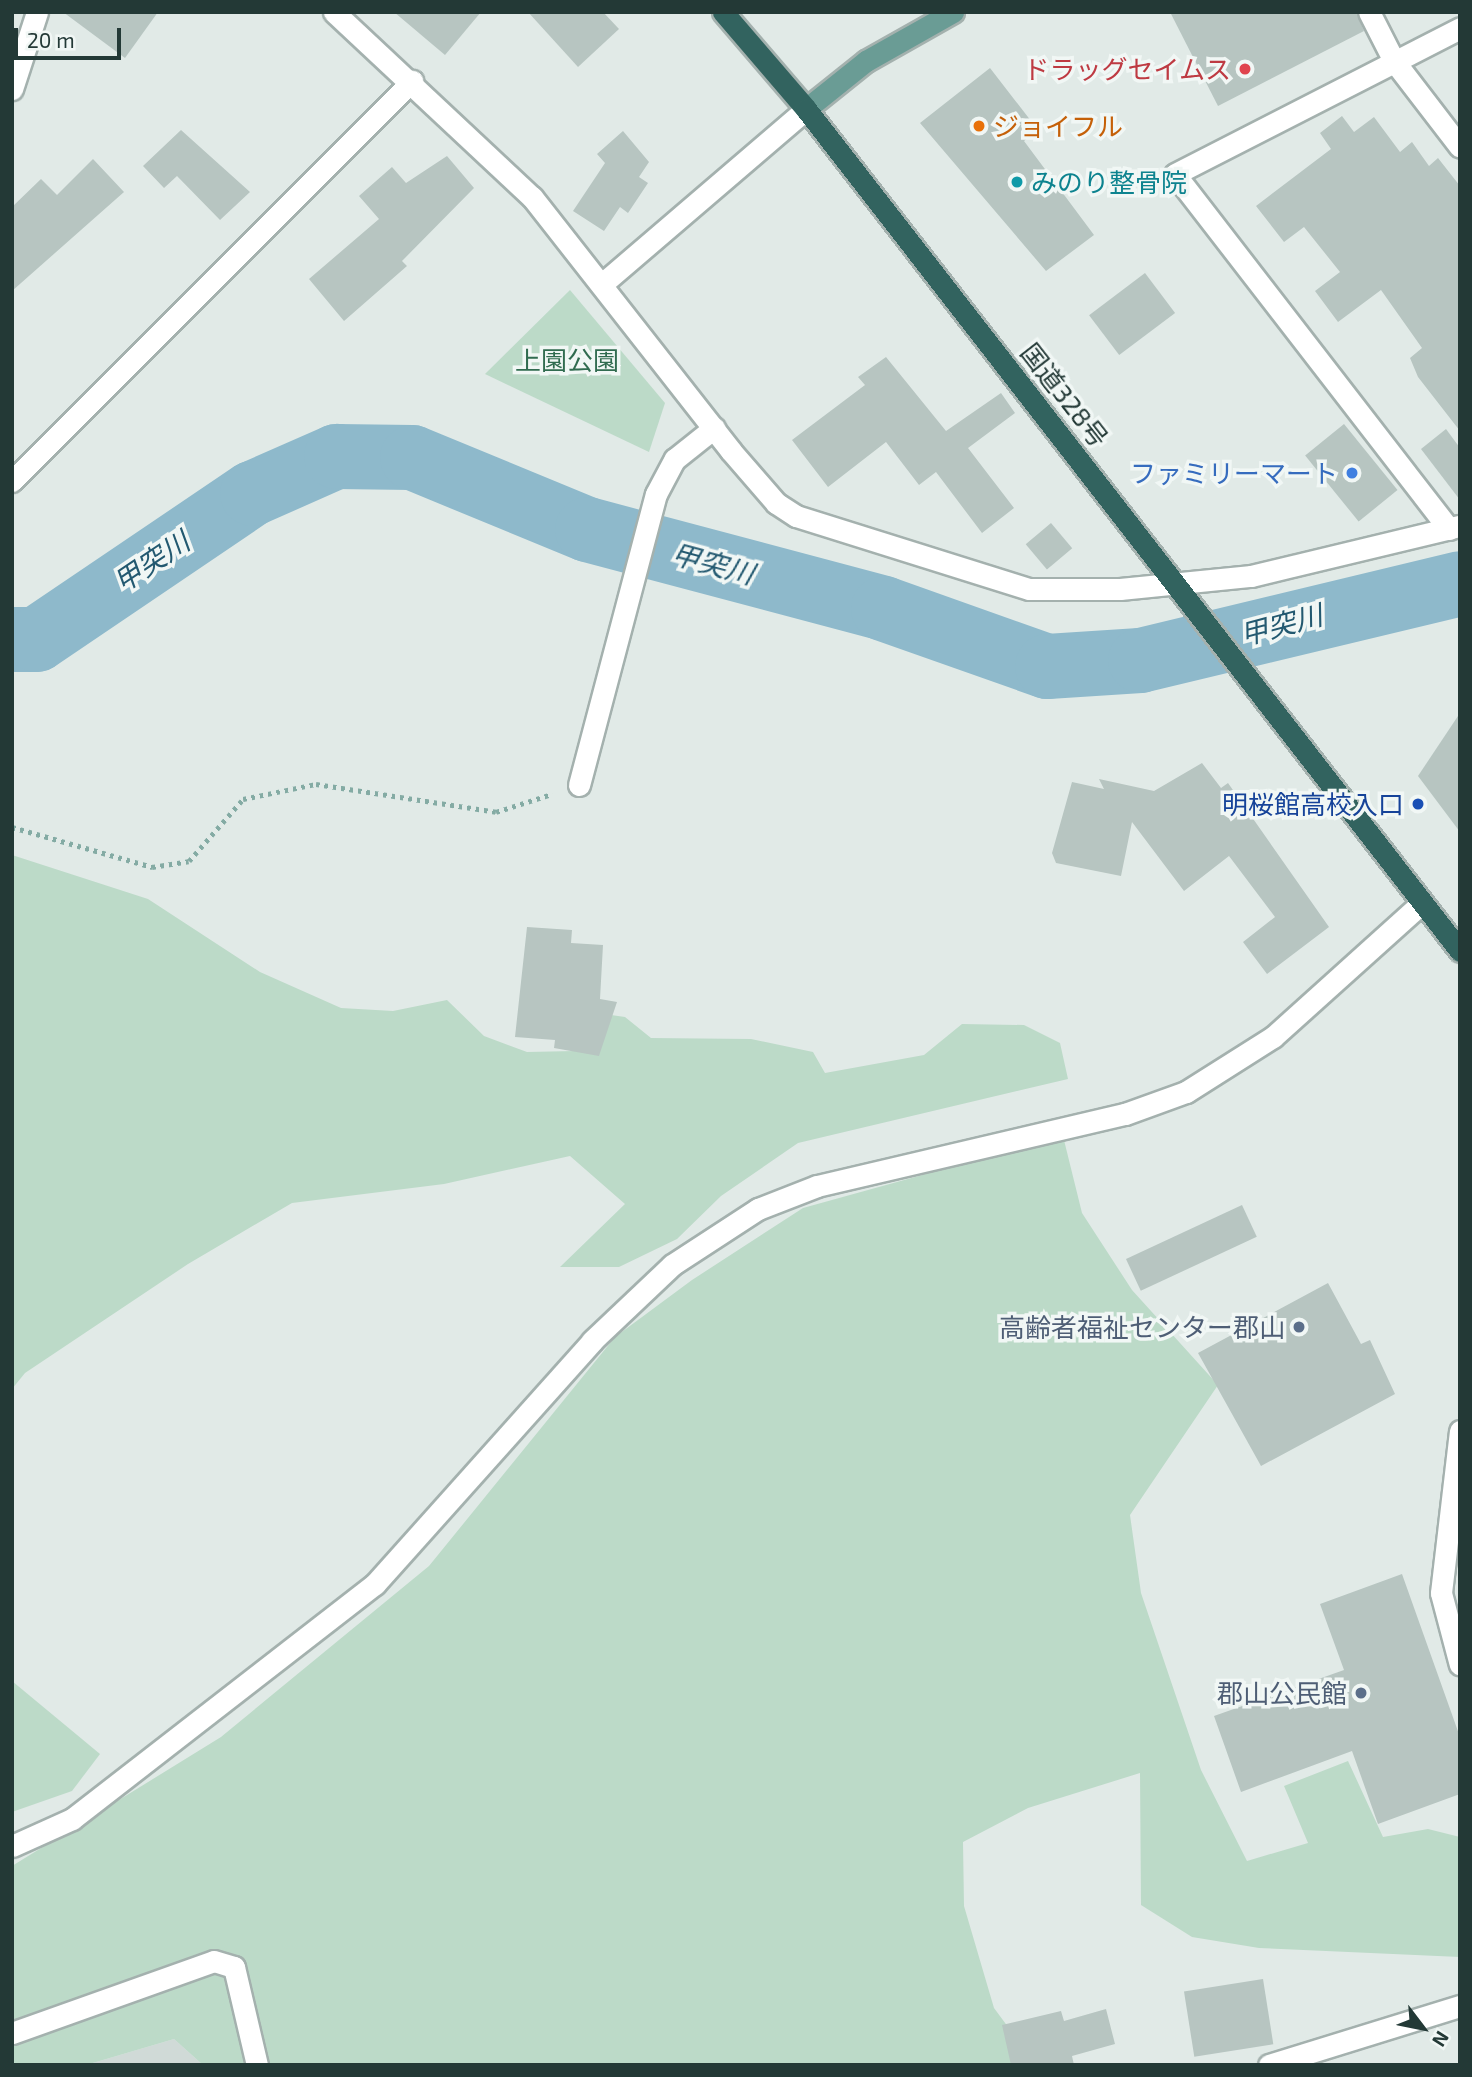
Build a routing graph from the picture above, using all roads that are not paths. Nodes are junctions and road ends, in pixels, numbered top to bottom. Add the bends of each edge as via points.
1 (37, 12) edge
2 (334, 12) edge
3 (723, 12) edge
4 (953, 12) edge
5 (1369, 12) edge
6 (1460, 27) edge
7 (1394, 61) junction
8 (412, 81) junction
9 (12, 89) edge
10 (806, 108) junction
11 (1460, 147) edge
12 (602, 284) junction
13 (714, 428) junction
14 (12, 481) edge
15 (1454, 527) edge
16 (1183, 593) junction
17 (579, 785) road end
18 (1422, 903) junction
19 (1460, 950) edge
20 (1460, 1431) edge
21 (1460, 1665) edge
22 (12, 1846) edge
23 (1460, 2006) edge
24 (12, 2033) edge
25 (257, 2065) edge
26 (1269, 2065) edge

1 - 9 street
2 - 8 street
3 - 10 highway, 国道328号
4 - 10 main road via 866,61
5 - 7 street
6 - 7 street
7 - 11 street
7 - 15 street via 1175,174
8 - 12 street via 532,197
8 - 14 street
10 - 12 street
10 - 16 highway, 国道328号
12 - 13 street
13 - 16 street via 776,503 796,516 1029,589
13 - 17 street via 675,459 656,494
15 - 16 street
16 - 18 highway, 国道328号
18 - 19 highway, 国道328号
18 - 22 street via 1273,1037 1186,1092 1125,1114 817,1186 758,1209 672,1265 592,1341 374,1584 72,1819
20 - 21 street via 1441,1593
23 - 26 street
24 - 25 street via 214,1961 234,1967

